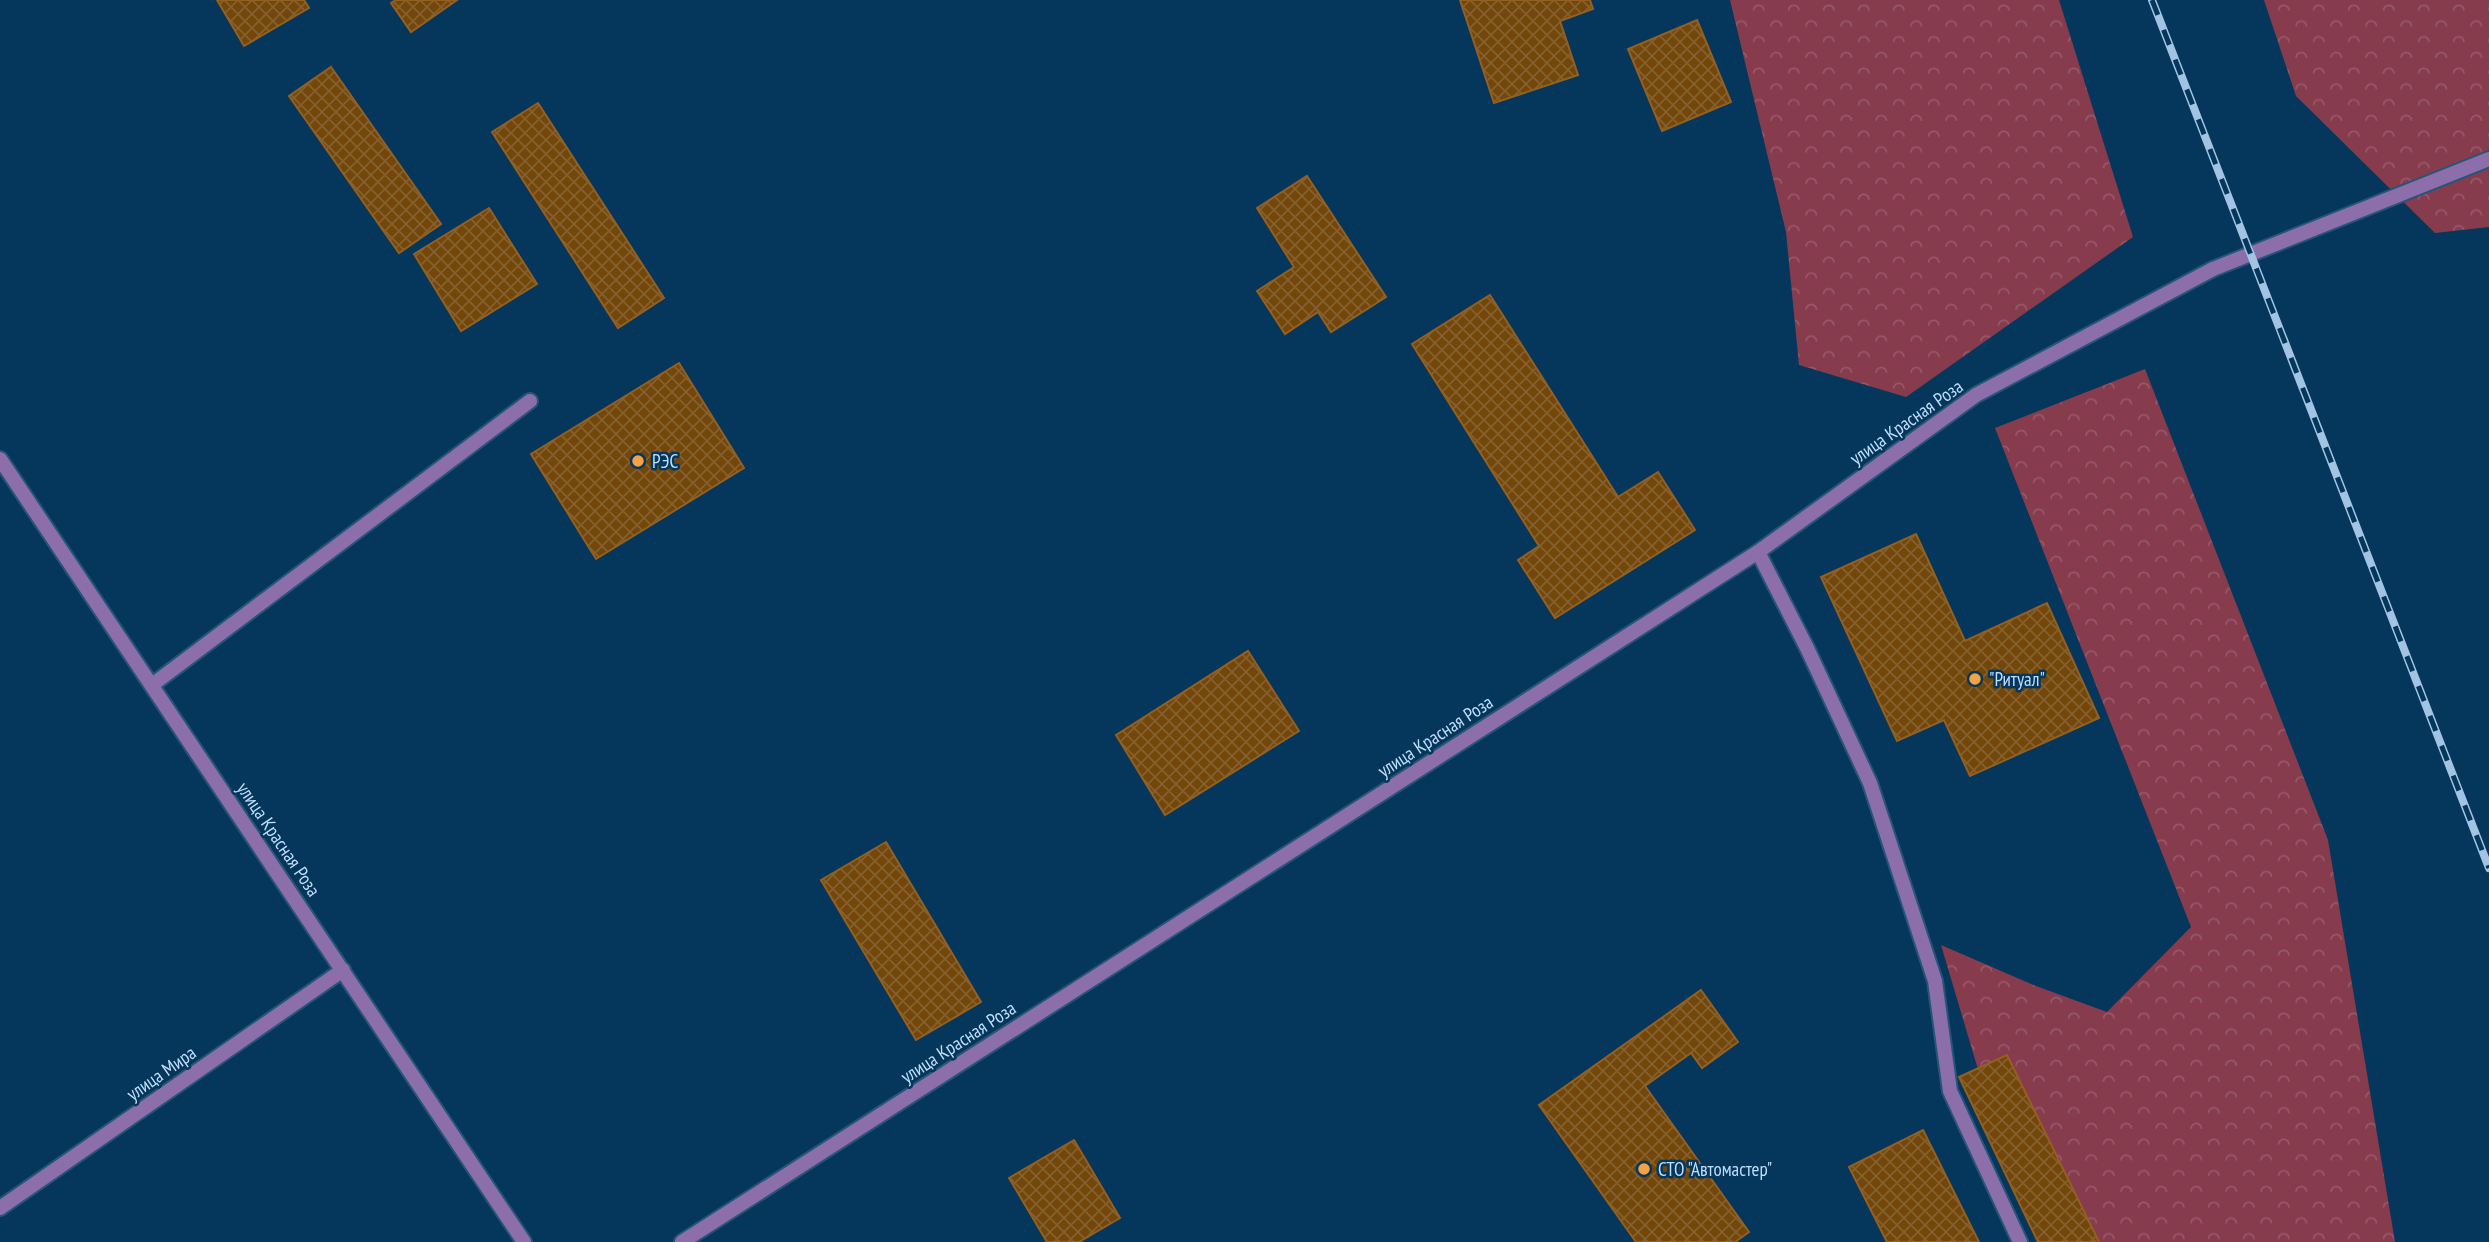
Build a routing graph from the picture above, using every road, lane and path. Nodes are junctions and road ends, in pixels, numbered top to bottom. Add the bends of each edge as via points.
1 (2489, 159) edge
2 (530, 401) dead end
3 (0, 459) edge
4 (1758, 552) junction
5 (152, 685) junction
6 (343, 970) junction
7 (0, 1208) edge
8 (524, 1242) edge
9 (682, 1242) edge
10 (2020, 1242) edge

1 - 4 street, улица Красная Роза via 2213,270 1976,395
2 - 5 street
3 - 5 street, улица Красная Роза
4 - 9 street, улица Красная Роза
4 - 10 street via 1870,783 1935,981 1950,1091
5 - 6 street, улица Красная Роза
6 - 7 street, улица Мира
6 - 8 street, улица Красная Роза

